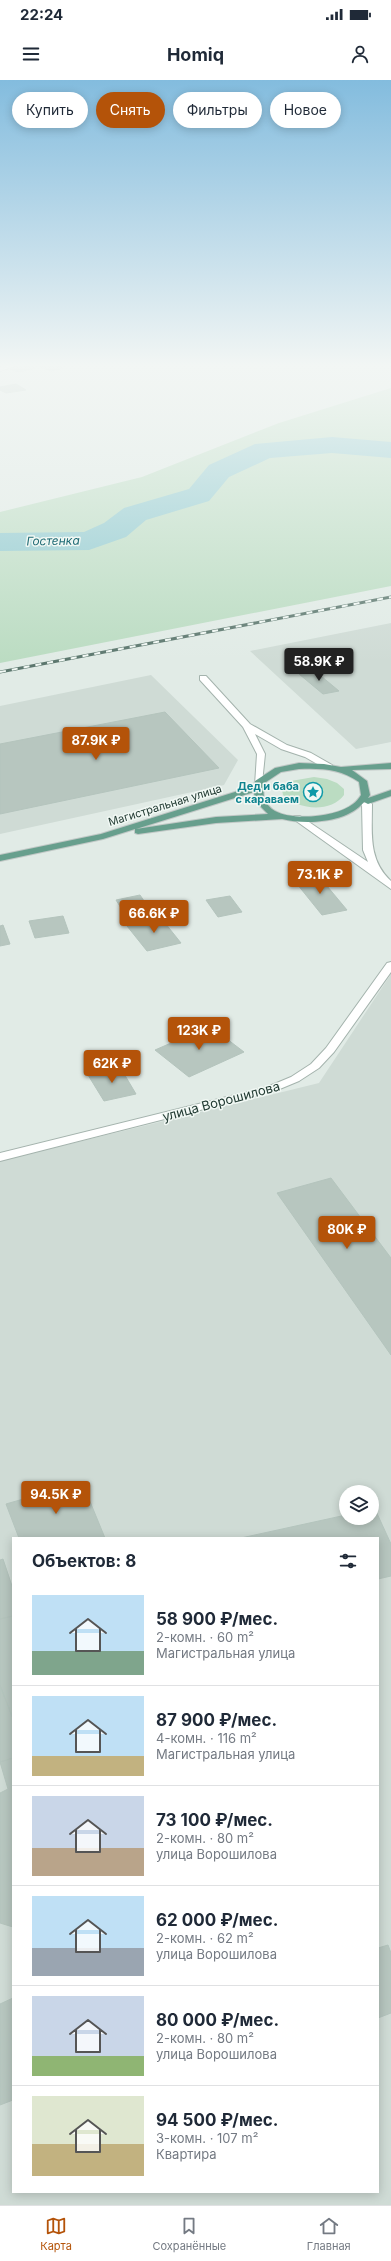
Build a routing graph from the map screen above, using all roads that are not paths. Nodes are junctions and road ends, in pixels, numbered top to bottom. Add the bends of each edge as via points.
1 (203, 678) dead end
2 (247, 726) junction
3 (391, 766) edge
4 (329, 767) junction
5 (257, 786) junction
6 (391, 793) edge
7 (368, 802) junction
8 (292, 817) junction
9 (104, 836) junction
10 (0, 858) edge
11 (377, 873) junction
12 (391, 886) edge
13 (391, 966) edge
14 (0, 1157) edge

1 - 2 street
2 - 4 street
2 - 5 street via 260,754
3 - 4 main road, Магистральная улица via 349,769
4 - 5 main road, Магистральная улица via 288,768 270,774
4 - 7 main road, Магистральная улица via 361,779 369,790
5 - 8 main road, Магистральная улица via 259,799 263,804
5 - 9 main road, Магистральная улица
6 - 7 main road, Магистральная улица
7 - 8 main road, Магистральная улица via 356,811 325,820
7 - 11 street via 368,850
8 - 9 main road, Магистральная улица via 265,816 216,820
8 - 11 street
9 - 10 main road, Магистральная улица
11 - 12 street
13 - 14 street, улица Ворошилова via 330,1050 310,1070 295,1079 271,1089

